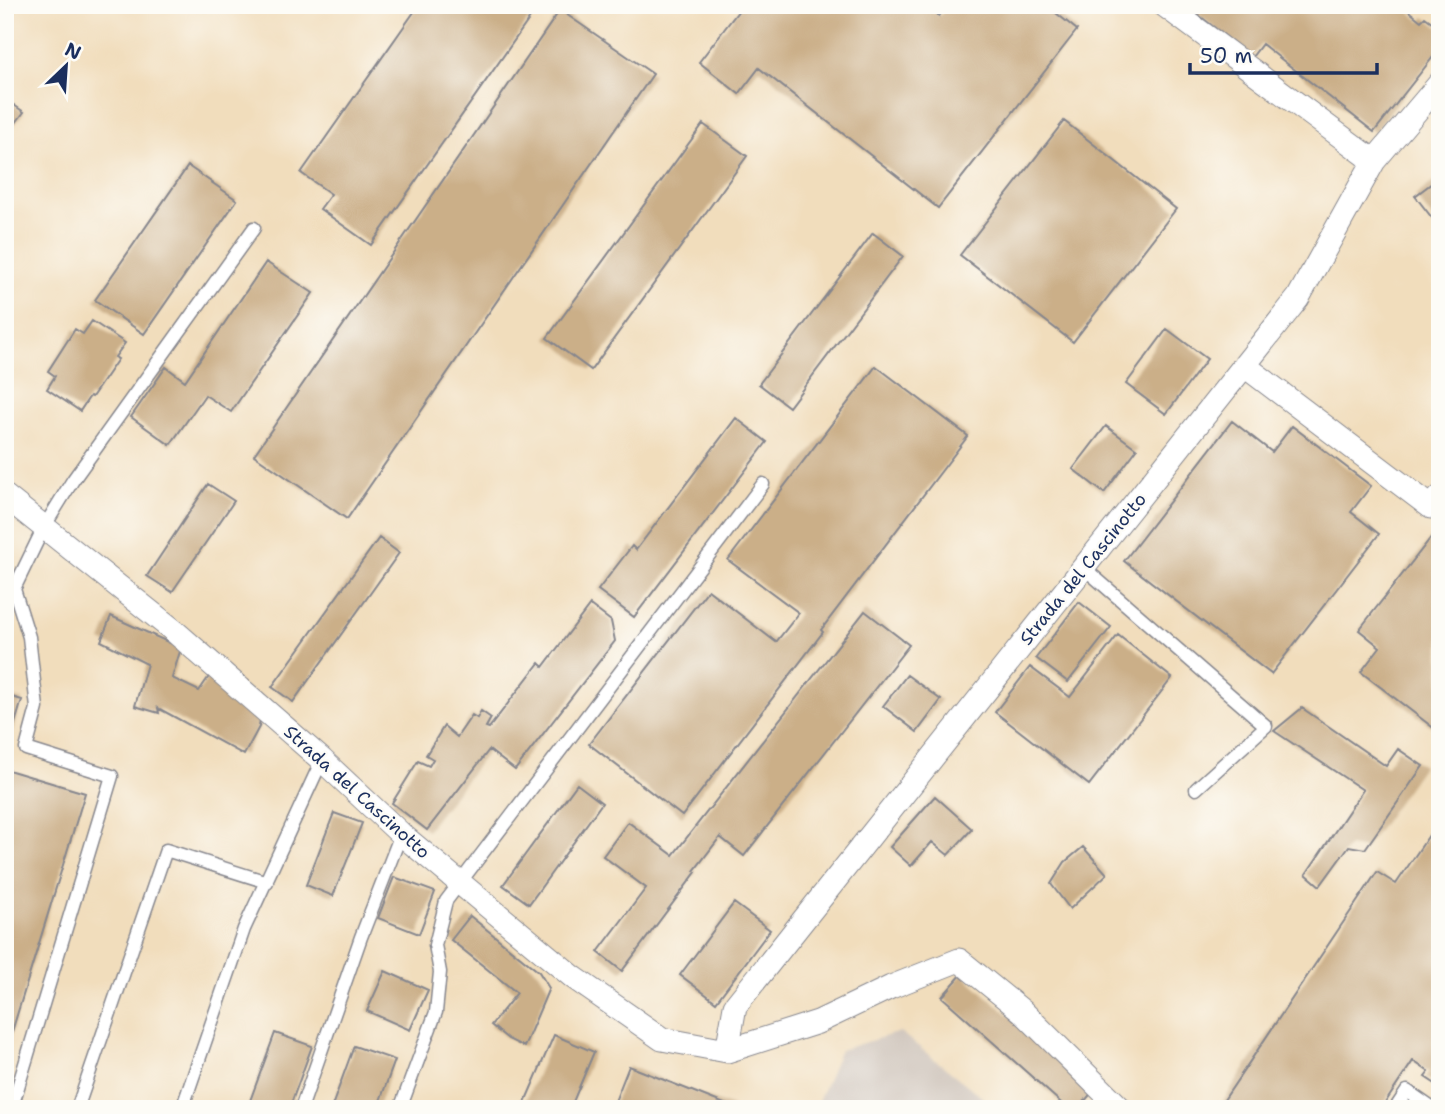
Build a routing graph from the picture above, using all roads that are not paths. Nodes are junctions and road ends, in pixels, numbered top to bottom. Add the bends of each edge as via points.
1 (1164, 5) edge
2 (1440, 83) edge
3 (1374, 161) junction
4 (254, 228) dead end
5 (1245, 366) junction
6 (763, 484) dead end
7 (5, 496) edge
8 (1440, 497) edge
9 (44, 527) junction
10 (1084, 568) junction
11 (322, 760) junction
12 (1196, 789) dead end
13 (401, 834) junction
14 (267, 882) junction
15 (460, 883) junction
16 (727, 1051) junction
17 (5, 1094) edge
18 (76, 1109) edge
19 (182, 1109) edge
20 (301, 1109) edge
21 (400, 1109) edge
22 (1121, 1109) edge
23 (1395, 1109) edge
24 (1433, 1109) edge

1 - 3 street
2 - 3 street, Strada del Cascinotto
3 - 5 street, Strada del Cascinotto via 1298,298
4 - 9 lane
5 - 8 street via 1431,507
5 - 10 street, Strada del Cascinotto
6 - 15 lane
7 - 9 street, Strada del Cascinotto
9 - 11 street, Strada del Cascinotto via 173,630
9 - 17 lane via 13,589 29,637 37,708 26,749 112,776 15,1097
10 - 12 lane via 1266,726
10 - 16 street, Strada del Cascinotto via 735,1006
11 - 13 street, Strada del Cascinotto
11 - 14 lane
13 - 15 street, Strada del Cascinotto
13 - 20 lane
14 - 18 lane via 166,850
14 - 19 lane via 244,929
15 - 16 street, Strada del Cascinotto via 573,977 662,1039
15 - 21 lane via 446,901 435,945 440,972 436,1012
16 - 22 street, Strada del Cascinotto via 818,1022 959,960 1022,1011
23 - 24 lane via 1407,1091

